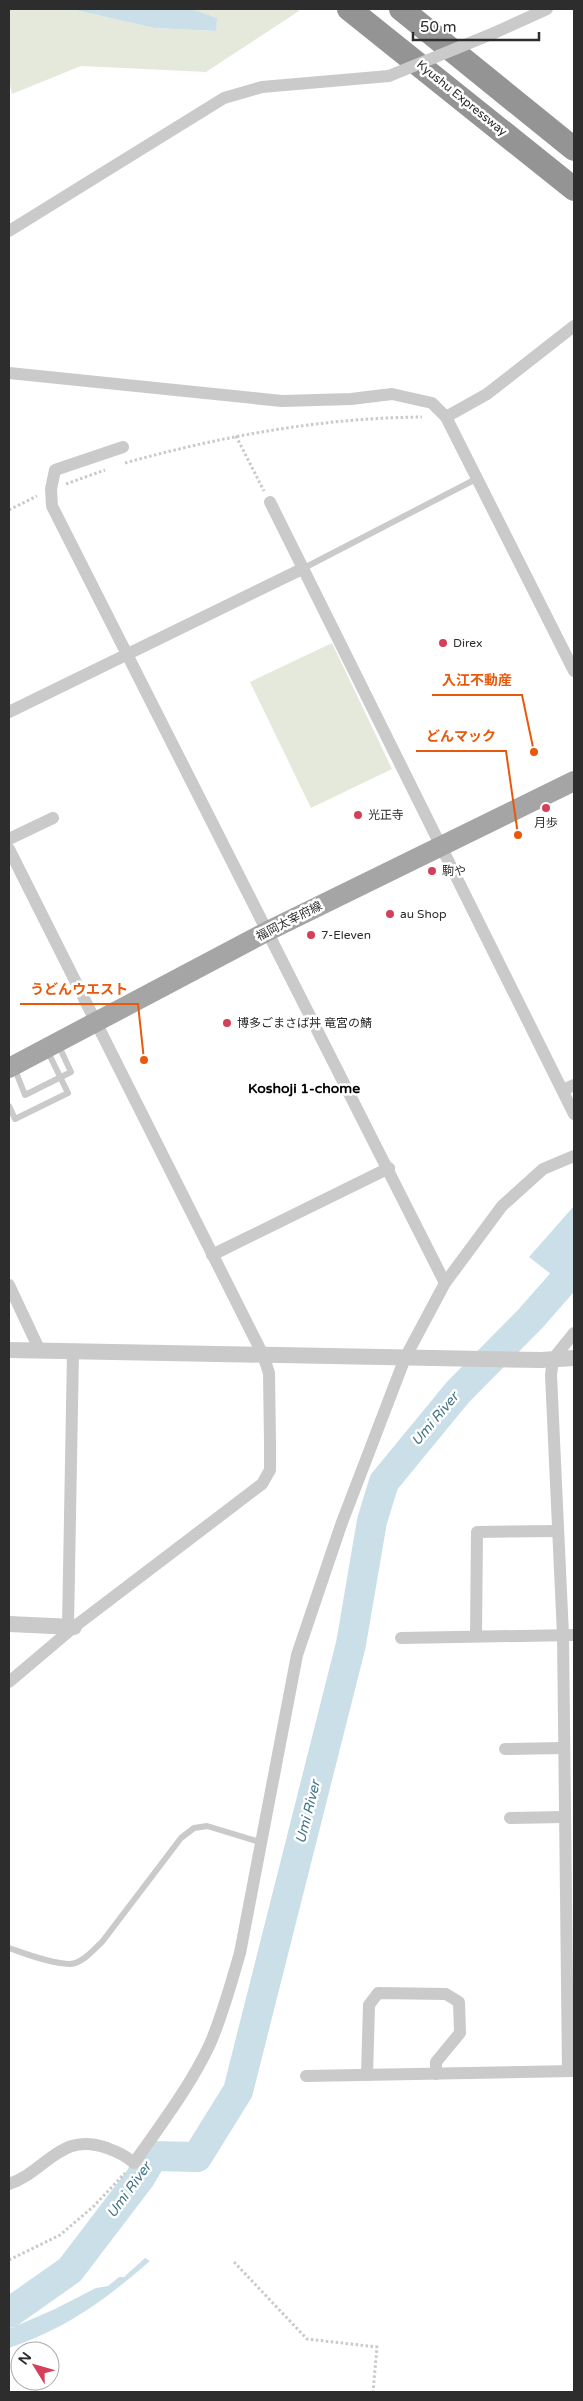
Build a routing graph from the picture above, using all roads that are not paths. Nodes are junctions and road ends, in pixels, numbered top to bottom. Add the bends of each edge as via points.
1 (349, 9) edge
2 (401, 9) edge
3 (547, 9) edge
4 (574, 149) edge
5 (574, 189) edge
6 (9, 232) edge
7 (574, 326) edge
8 (9, 373) edge
9 (446, 417) junction
10 (123, 446) dead end
11 (476, 479) junction
12 (270, 502) road end
13 (304, 568) junction
14 (128, 654) junction
15 (574, 670) edge
16 (9, 712) edge
17 (574, 781) edge
18 (53, 818) dead end
19 (9, 839) edge
20 (442, 845) junction
21 (9, 849) edge
22 (268, 931) junction
23 (94, 1024) junction
24 (52, 1046) junction
25 (11, 1067) edge
26 (60, 1077) junction
27 (568, 1088) edge
28 (9, 1106) edge
29 (574, 1114) edge
30 (574, 1156) edge
31 (388, 1168) junction
32 (212, 1255) junction
33 (445, 1283) junction
34 (9, 1285) edge
35 (574, 1333) edge
36 (9, 1350) edge
37 (40, 1351) junction
38 (74, 1352) junction
39 (262, 1355) junction
40 (405, 1358) junction
41 (574, 1358) edge
42 (547, 1360) junction
43 (558, 1531) junction
44 (9, 1624) edge
45 (71, 1627) junction
46 (569, 1635) edge
47 (476, 1636) junction
48 (401, 1638) dead end
49 (9, 1682) edge
50 (564, 1748) junction
51 (505, 1749) dead end
52 (565, 1817) junction
53 (510, 1818) dead end
54 (260, 1842) junction
55 (9, 1948) edge
56 (571, 2071) edge
57 (436, 2074) junction
58 (367, 2075) junction
59 (306, 2076) dead end
60 (9, 2184) edge

1 - 5 highway, Kyushu Expressway
2 - 4 highway
3 - 6 street, bridge via 389,76 270,86 224,98
7 - 9 street via 487,394
8 - 9 street via 282,401 392,394 432,403
9 - 11 street
10 - 14 street via 55,470 51,489 52,506
11 - 13 lane
11 - 15 street
12 - 13 street
13 - 14 street
13 - 20 street
14 - 16 street
14 - 22 street
17 - 20 main road, 福岡太宰府線
18 - 19 street
20 - 22 main road, 福岡太宰府線
20 - 27 street
21 - 23 street
22 - 23 main road, 福岡太宰府線
22 - 31 street
23 - 24 main road, 福岡太宰府線
23 - 32 street
24 - 25 main road, 福岡太宰府線
24 - 26 lane
24 - 26 lane via 71,1072
25 - 26 lane via 25,1095
26 - 28 lane via 68,1093 15,1119
27 - 29 street
30 - 33 street via 543,1169 502,1206
31 - 32 street
31 - 33 street
32 - 39 street
33 - 40 street
34 - 37 street
35 - 42 street
36 - 37 street
37 - 38 street
38 - 39 street
38 - 45 street
39 - 40 street
39 - 45 street via 269,1373 270,1442 270,1470 262,1484
40 - 42 street
40 - 54 street via 297,1655
41 - 42 street
42 - 43 street via 551,1375
43 - 46 street
43 - 47 street via 477,1532
44 - 45 street
45 - 49 street
46 - 47 street
46 - 50 street
47 - 48 street
50 - 51 street
50 - 52 street
52 - 53 street
52 - 56 street
54 - 55 lane via 207,1826 194,1828 181,1838 102,1942 87,1957 71,1964
54 - 60 street via 240,1953 210,2044 168,2116 134,2163 125,2155 92,2143 78,2144
56 - 57 street
57 - 58 street
57 - 58 street via 436,2062 460,2033 459,2002 446,1994 378,1993 369,2005
58 - 59 street

